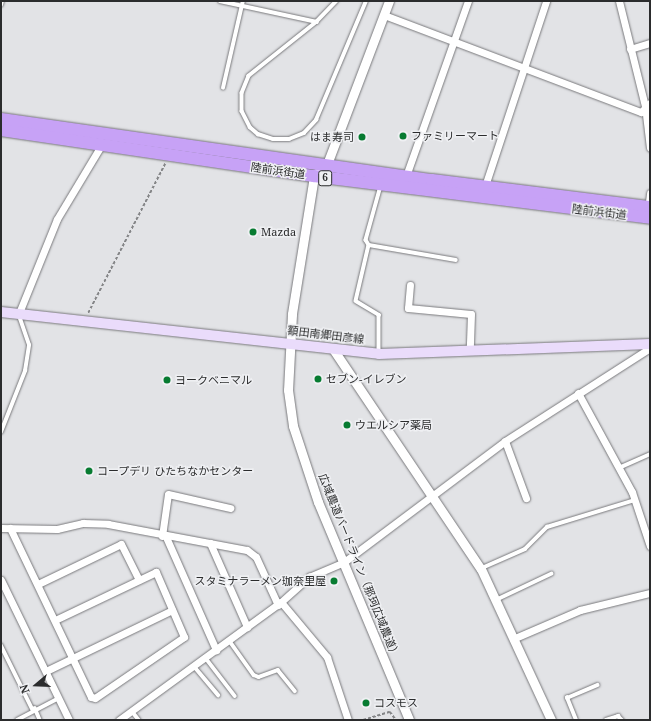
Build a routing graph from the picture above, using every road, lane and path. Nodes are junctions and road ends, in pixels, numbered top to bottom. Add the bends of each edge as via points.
1 (2, 1) edge
2 (220, 1) edge
3 (243, 1) edge
4 (337, 1) edge
5 (366, 1) edge
6 (389, 1) edge
7 (468, 1) edge
8 (546, 1) edge
9 (619, 1) edge
10 (1, 5) edge
11 (242, 6) junction
12 (384, 15) junction
13 (317, 22) junction
14 (455, 42) junction
15 (650, 42) edge
16 (630, 49) junction
17 (523, 70) junction
18 (223, 88) dead end
19 (647, 104) edge
20 (1, 119) edge
21 (1, 130) edge
22 (102, 144) junction
23 (650, 148) edge
24 (170, 154) junction
25 (327, 164) junction
26 (314, 176) junction
27 (406, 176) junction
28 (381, 185) junction
29 (485, 187) junction
30 (650, 194) edge
31 (482, 199) junction
32 (649, 212) edge
33 (369, 245) junction
34 (456, 260) dead end
35 (410, 285) dead end
36 (1, 312) edge
37 (19, 313) junction
38 (85, 318) junction
39 (288, 343) junction
40 (650, 344) edge
41 (650, 348) edge
42 (333, 349) junction
43 (470, 351) junction
44 (379, 354) junction
45 (578, 393) junction
46 (1, 432) edge
47 (505, 441) junction
48 (650, 454) edge
49 (620, 468) junction
50 (432, 496) junction
51 (526, 498) dead end
52 (635, 500) junction
53 (230, 508) dead end
54 (1, 528) edge
55 (10, 528) junction
56 (164, 536) junction
57 (210, 543) junction
58 (650, 546) edge
59 (344, 562) junction
60 (481, 569) junction
61 (551, 574) dead end
62 (1, 580) edge
63 (139, 580) junction
64 (38, 584) junction
65 (650, 593) edge
66 (498, 599) junction
67 (280, 604) junction
68 (172, 610) junction
69 (55, 620) junction
70 (247, 627) junction
71 (515, 638) junction
72 (229, 640) junction
73 (1, 645) edge
74 (216, 650) junction
75 (205, 657) junction
76 (73, 658) junction
77 (194, 666) junction
78 (46, 671) junction
79 (597, 685) dead end
80 (295, 691) dead end
81 (218, 695) dead end
82 (235, 696) dead end
83 (58, 698) junction
84 (34, 709) junction
85 (132, 711) junction
86 (575, 719) edge
87 (18, 720) edge
88 (40, 720) edge
89 (69, 720) edge
90 (119, 720) edge
91 (139, 720) edge
92 (348, 720) edge
93 (363, 720) edge
94 (396, 720) edge
95 (409, 720) edge
96 (551, 720) edge
97 (570, 720) edge
98 (606, 720) edge
99 (622, 720) edge

1 - 10 lane
2 - 11 lane
3 - 11 lane
4 - 13 lane
5 - 13 lane via 316,120 304,133 289,139 266,138 246,119 241,102 245,84 256,68
6 - 12 street
7 - 14 street
8 - 17 street
9 - 16 street
11 - 13 lane
11 - 18 lane
12 - 14 street
12 - 25 street
14 - 17 street
14 - 27 street
15 - 16 street
16 - 19 street
17 - 19 street via 641,112
17 - 29 street
19 - 23 street
20 - 25 highway, 陸前浜街道 / 6
21 - 22 highway, 陸前浜街道 / 6
22 - 24 highway, 陸前浜街道 / 6
22 - 37 street via 57,219
24 - 26 highway, 陸前浜街道 / 6
24 - 38 path
25 - 26 street
25 - 27 highway, 陸前浜街道 / 6
26 - 28 highway, 陸前浜街道 / 6
26 - 39 street, 広域農道バードライン（那珂広域農道）
27 - 29 highway, 陸前浜街道 / 6
28 - 31 highway, 陸前浜街道 / 6
28 - 33 lane via 366,240
29 - 31 street
29 - 32 highway, 陸前浜街道 / 6
30 - 32 street
31 - 32 highway, 陸前浜街道 / 6
33 - 34 lane
33 - 44 lane via 356,301 379,315
35 - 43 street via 408,308 471,314
36 - 37 main road, 額田南郷田彦線
37 - 38 main road, 額田南郷田彦線
37 - 46 lane via 29,345 25,371
38 - 39 main road, 額田南郷田彦線
39 - 42 main road, 額田南郷田彦線
39 - 59 street, 広域農道バードライン（那珂広域農道） via 291,419 318,502
40 - 43 main road, 額田南郷田彦線
41 - 45 street
42 - 44 main road, 額田南郷田彦線
42 - 50 street
43 - 44 main road, 額田南郷田彦線
45 - 47 street
45 - 49 street
47 - 50 street
47 - 51 street
48 - 49 lane
49 - 52 street
50 - 59 street
50 - 60 street
52 - 58 street
52 - 60 lane via 547,526 525,549
53 - 56 street via 168,494
54 - 55 street
55 - 56 street via 57,529 83,523 108,524
55 - 64 street
56 - 57 street
56 - 74 street
57 - 67 street via 247,550 256,557
57 - 70 street
59 - 67 street via 309,577
59 - 95 street, 広域農道バードライン（那珂広域農道）
60 - 66 street
61 - 66 lane
62 - 78 street
63 - 64 street via 121,544
63 - 68 street via 156,572
63 - 69 street
64 - 69 street
65 - 71 street via 580,610
66 - 71 street
67 - 70 street
67 - 92 street via 327,657
68 - 76 street
68 - 76 street via 184,637 95,698 91,697
69 - 76 street
70 - 72 street
71 - 96 street
72 - 74 street
72 - 80 lane via 254,675 259,677 278,670
73 - 84 lane
74 - 75 street
75 - 77 street
75 - 82 lane
76 - 78 street
77 - 81 lane
77 - 85 street
78 - 83 street
79 - 86 lane via 567,698
83 - 84 lane
83 - 89 street
84 - 87 lane
84 - 88 lane
85 - 90 street
85 - 91 lane
86 - 97 lane
93 - 94 path via 390,712
98 - 99 lane via 618,716

